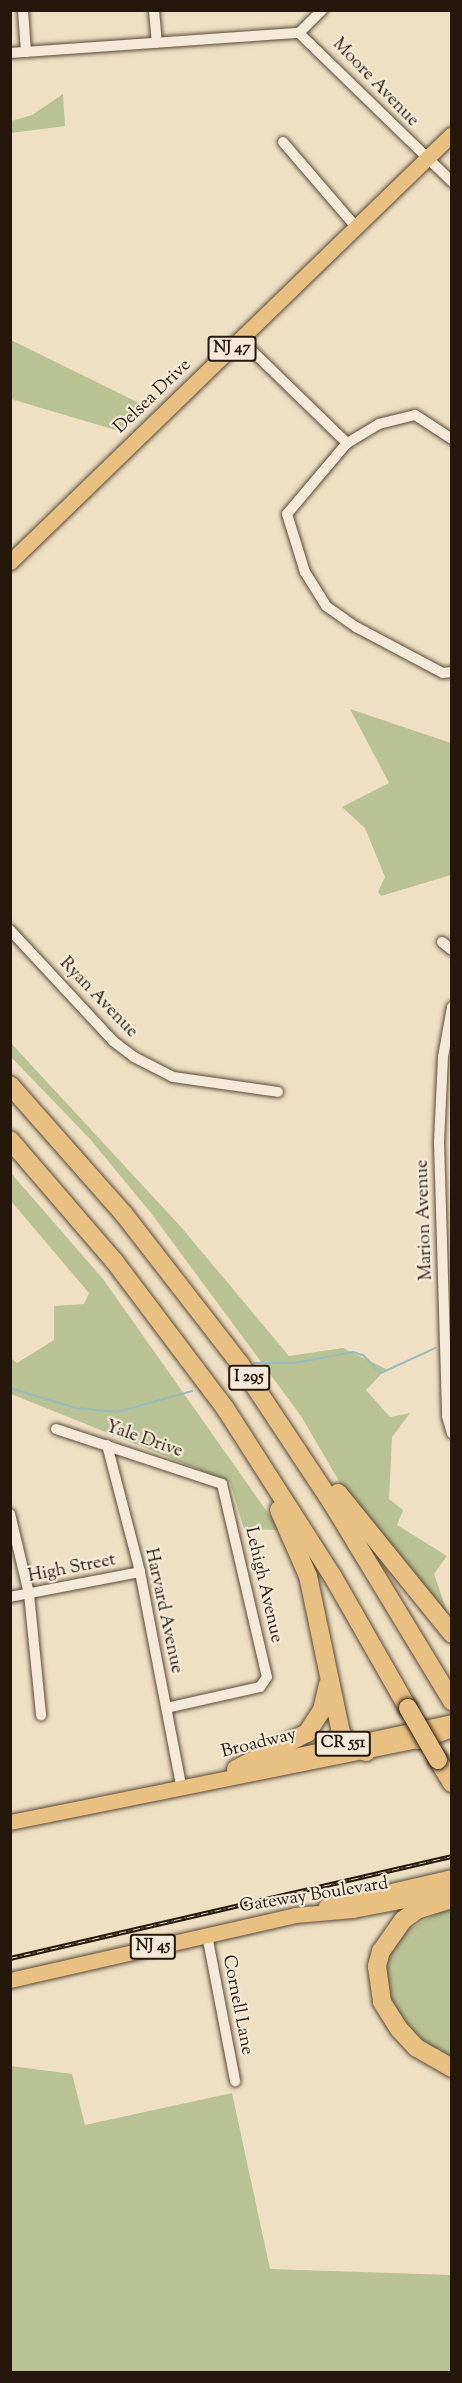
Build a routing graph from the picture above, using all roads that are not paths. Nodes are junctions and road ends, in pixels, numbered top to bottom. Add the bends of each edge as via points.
1 (23, 10) edge
2 (154, 10) edge
3 (306, 10) edge
4 (322, 10) edge
5 (308, 24) junction
6 (299, 33) junction
7 (157, 43) junction
8 (26, 52) junction
9 (10, 53) edge
10 (452, 134) edge
11 (283, 142) dead end
12 (426, 158) junction
13 (452, 182) edge
14 (356, 227) junction
15 (241, 340) junction
16 (452, 439) edge
17 (347, 443) junction
18 (13, 556) edge
19 (452, 672) edge
20 (10, 930) edge
21 (442, 942) dead end
22 (452, 950) edge
23 (452, 1007) edge
24 (10, 1085) edge
25 (278, 1092) dead end
26 (10, 1140) edge
27 (448, 1248) edge
28 (240, 1364) junction
29 (449, 1387) edge
30 (225, 1408) junction
31 (56, 1429) dead end
32 (452, 1433) edge
33 (107, 1445) junction
34 (222, 1484) joint
35 (10, 1514) edge
36 (140, 1572) junction
37 (29, 1594) junction
38 (10, 1598) edge
39 (452, 1634) edge
40 (329, 1671) junction
41 (451, 1700) edge
42 (167, 1708) junction
43 (41, 1715) dead end
44 (452, 1722) edge
45 (452, 1728) edge
46 (452, 1734) edge
47 (419, 1740) junction
48 (346, 1743) junction
49 (366, 1752) junction
50 (236, 1769) junction
51 (452, 1783) edge
52 (181, 1785) junction
53 (10, 1822) edge
54 (452, 1877) edge
55 (452, 1891) edge
56 (452, 1899) edge
57 (295, 1915) junction
58 (207, 1935) junction
59 (10, 1980) edge
60 (452, 2068) edge
61 (235, 2081) dead end

1 - 8 street
2 - 7 street
3 - 5 street
4 - 5 street
5 - 6 street
6 - 7 street
6 - 12 street, Moore Avenue
7 - 8 street
8 - 9 street
10 - 12 main road, Delsea Drive / NJ 47
11 - 14 street
12 - 13 street, Moore Avenue
12 - 14 main road, Delsea Drive / NJ 47
14 - 15 main road, Delsea Drive / NJ 47
15 - 17 street
15 - 18 main road, Delsea Drive / NJ 47
16 - 17 street via 415,415 380,424
17 - 19 street via 287,514 305,572 326,606 356,627 443,672
20 - 25 street, Ryan Avenue via 113,1041 134,1057 173,1077
21 - 22 street
23 - 27 street, Marion Avenue via 439,1121
24 - 28 highway, I 295 via 129,1221
26 - 30 highway, I 295 via 115,1262
27 - 29 street, Marion Avenue
28 - 39 highway via 395,1568
28 - 41 highway, I 295 via 332,1503
29 - 32 street, Marion Avenue
30 - 40 highway via 300,1554
30 - 51 highway, I 295, bridge via 315,1547
31 - 33 street, Yale Drive
33 - 34 street, Yale Drive
33 - 36 street, Harvard Avenue
34 - 42 street, Lehigh Avenue via 267,1677 254,1688
35 - 37 street
36 - 37 street, High Street
36 - 42 street, Harvard Avenue
37 - 38 street, High Street
37 - 43 street
40 - 48 highway
40 - 50 highway via 324,1704 311,1729 292,1744
42 - 52 street, Harvard Avenue
44 - 48 main road, Broadway / CR 551
45 - 47 highway
46 - 47 main road, Broadway / CR 551
47 - 49 main road, Broadway / CR 551
48 - 49 highway
48 - 50 main road, Broadway / CR 551
49 - 52 main road, Broadway / CR 551
50 - 52 main road, Broadway / CR 551
52 - 53 main road, Broadway / CR 551
54 - 57 main road, NJ 45
55 - 57 main road, Gateway Boulevard / NJ 45 via 352,1910
56 - 60 highway via 417,1910 404,1920 381,1951 377,1966 382,2002 399,2029 417,2048
57 - 58 main road, Gateway Boulevard / NJ 45
58 - 59 main road, Gateway Boulevard / NJ 45
58 - 61 street, Cornell Lane

